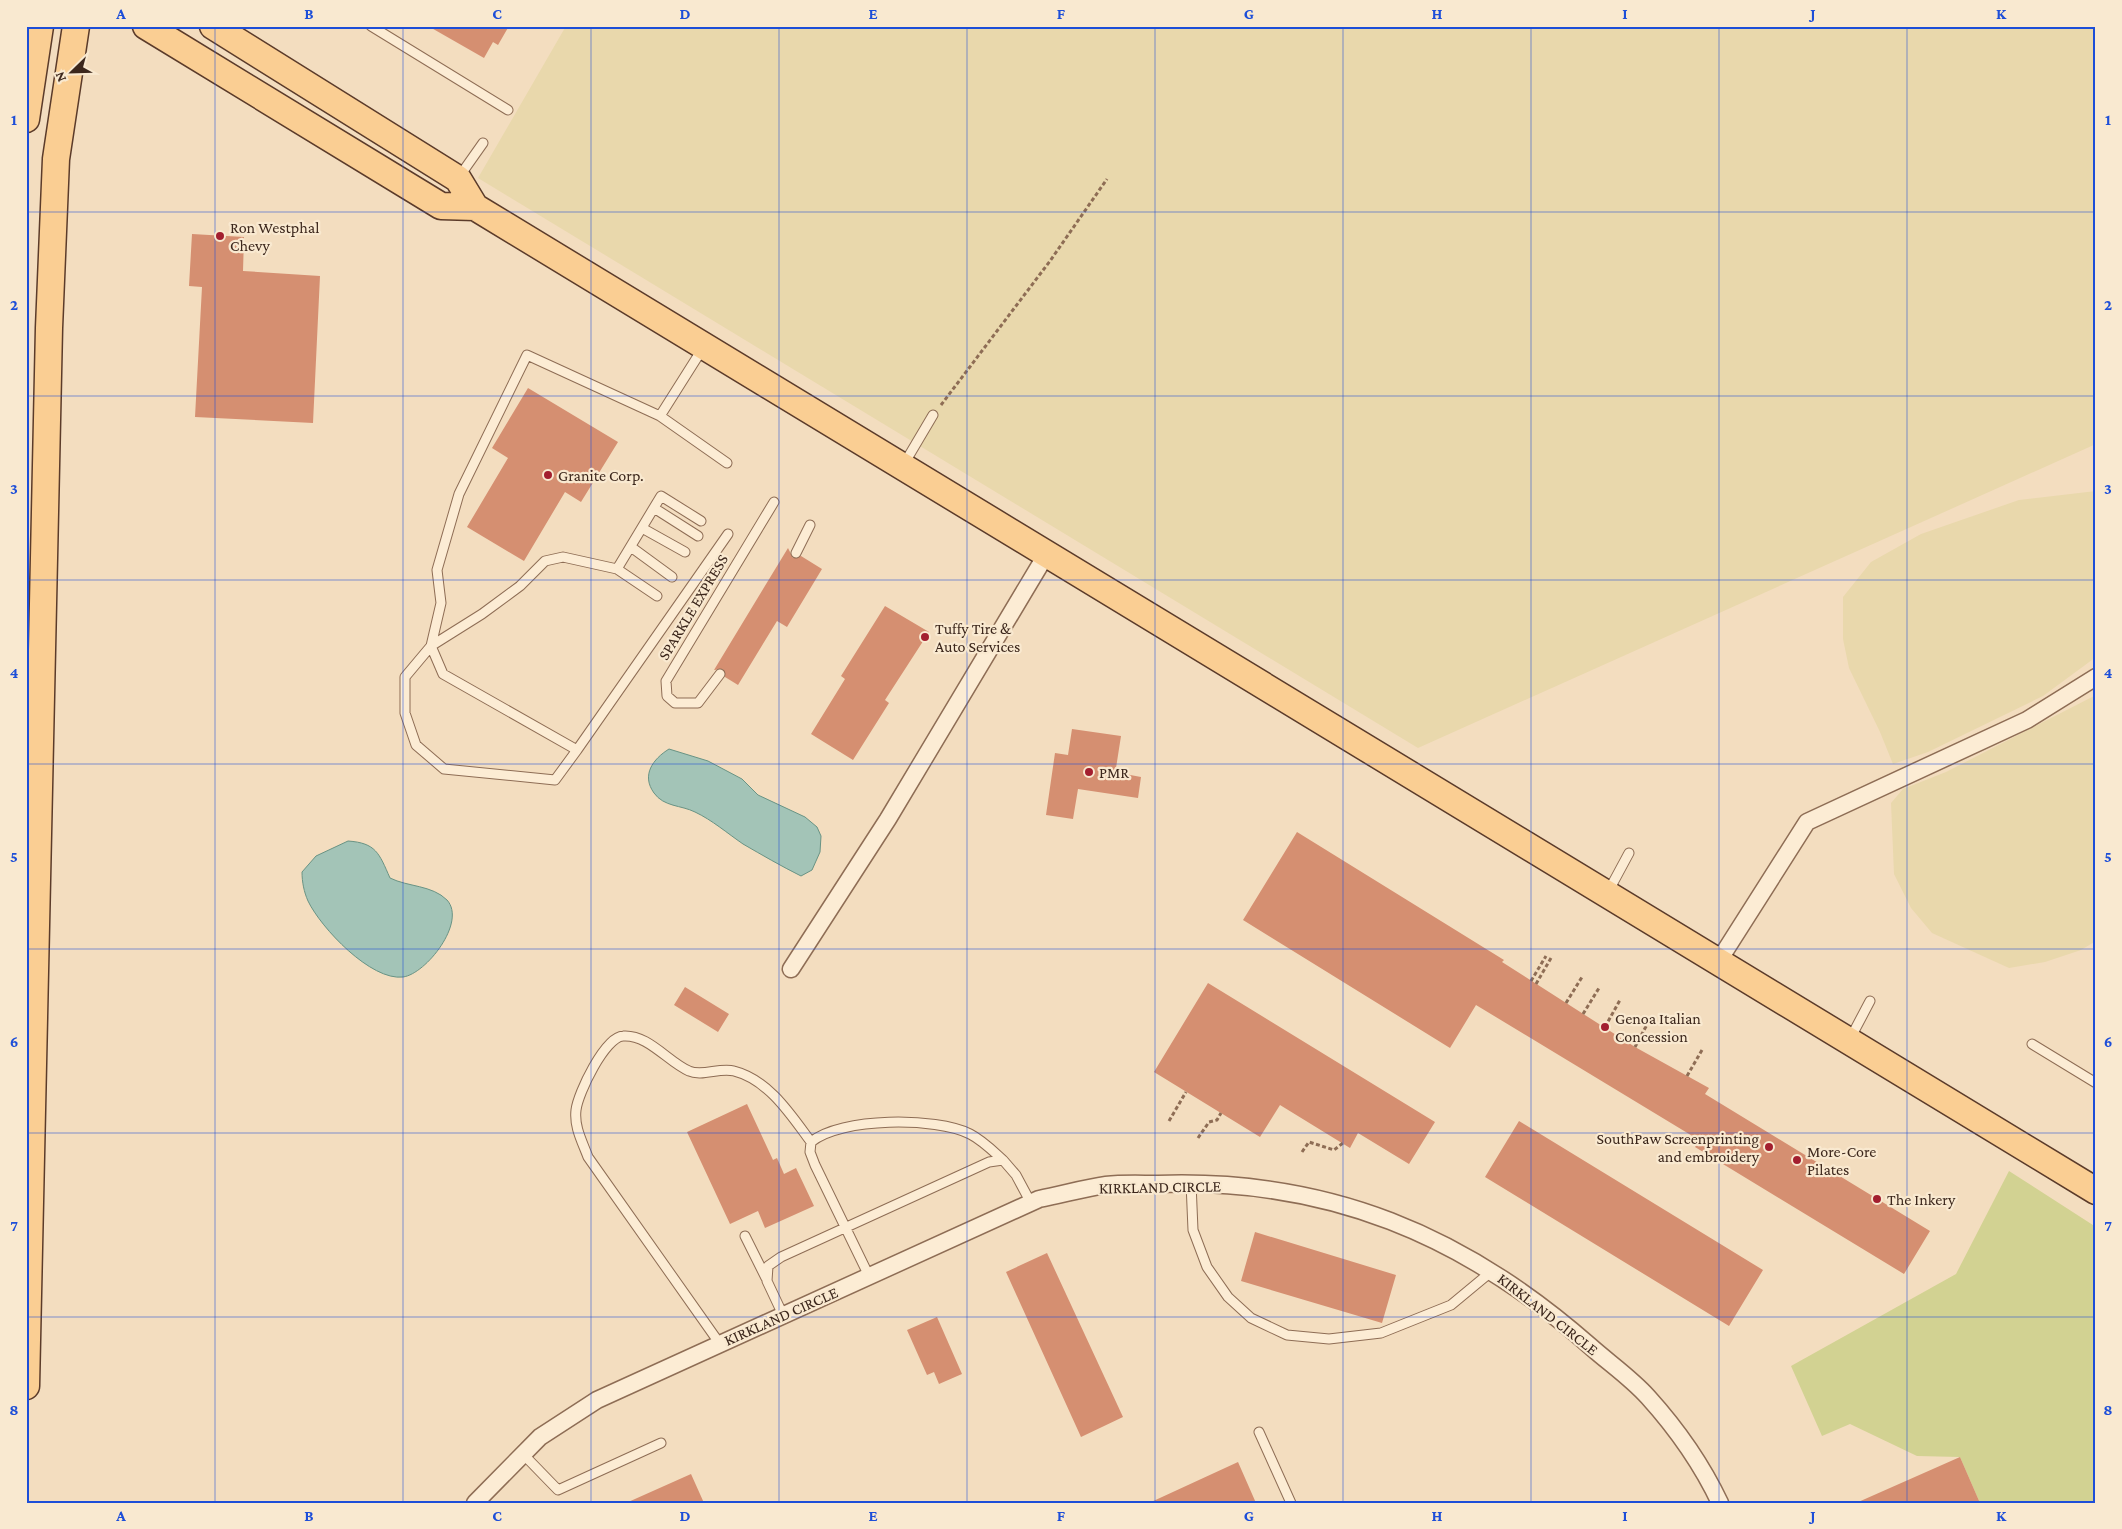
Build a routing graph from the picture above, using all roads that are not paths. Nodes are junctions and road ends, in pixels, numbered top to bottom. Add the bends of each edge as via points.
1 (40, 26) edge
2 (76, 26) edge
3 (146, 26) edge
4 (213, 26) edge
5 (372, 26) edge
6 (28, 85) edge
7 (508, 110) dead end
8 (26, 119) edge
9 (483, 143) dead end
10 (458, 179) junction
11 (475, 207) junction
12 (704, 346) junction
13 (933, 415) road end
14 (660, 416) junction
15 (727, 463) dead end
16 (902, 466) junction
17 (774, 502) dead end
18 (654, 508) junction
19 (701, 521) dead end
20 (810, 525) dead end
21 (642, 528) junction
22 (728, 534) dead end
23 (698, 536) dead end
24 (630, 547) junction
25 (685, 552) dead end
26 (796, 553) dead end
27 (1046, 555) junction
28 (617, 569) junction
29 (672, 577) dead end
30 (657, 596) dead end
31 (431, 646) junction
32 (720, 674) dead end
33 (2096, 677) edge
34 (577, 750) junction
35 (1629, 853) dead end
36 (1606, 894) junction
37 (1718, 962) junction
38 (792, 969) dead end
39 (1870, 1001) dead end
40 (1849, 1042) junction
41 (2032, 1044) dead end
42 (2096, 1083) edge
43 (811, 1142) junction
44 (1003, 1160) junction
45 (1191, 1182) junction
46 (2089, 1183) edge
47 (1031, 1203) junction
48 (845, 1228) junction
49 (745, 1236) dead end
50 (1492, 1271) junction
51 (869, 1276) junction
52 (767, 1281) junction
53 (783, 1315) junction
54 (720, 1344) junction
55 (26, 1386) edge
56 (1259, 1432) dead end
57 (661, 1443) dead end
58 (523, 1454) junction
59 (476, 1502) edge
60 (1291, 1503) edge
61 (1720, 1503) edge

1 - 6 main road
2 - 55 main road via 56,159 49,328
3 - 11 main road via 441,206
4 - 10 main road
5 - 7 lane
6 - 8 main road
9 - 10 lane
10 - 11 main road
11 - 12 main road
12 - 14 lane
12 - 16 main road
13 - 16 lane
14 - 15 lane
14 - 31 lane via 527,355 459,494 437,570 441,603
16 - 27 main road
17 - 32 lane, SPARKLE EXPRESS via 666,681 667,696 675,703 698,703
18 - 19 lane via 661,496
18 - 21 lane
18 - 23 lane
20 - 26 lane
21 - 24 lane
21 - 25 lane
22 - 34 lane
24 - 28 lane
24 - 29 lane
27 - 36 main road
27 - 38 street via 888,819
28 - 30 lane
28 - 31 lane via 563,557 545,561 520,586
31 - 34 lane via 443,674
31 - 34 lane via 405,677 405,713 416,745 444,769 555,780
33 - 37 street via 2027,720 1806,822
35 - 36 lane
36 - 37 main road
37 - 40 main road
39 - 40 lane
40 - 46 main road
41 - 42 lane
43 - 44 lane via 819,1135 859,1125 920,1123 970,1134
43 - 48 lane via 810,1152 815,1165
43 - 54 lane via 781,1102 755,1080 734,1071 692,1073 631,1036 621,1036 613,1041 585,1081 576,1109 577,1131 588,1157
44 - 47 lane via 1016,1175
44 - 48 lane via 989,1162
45 - 47 street, KIRKLAND CIRCLE via 1105,1185
45 - 50 street, KIRKLAND CIRCLE via 1270,1188 1343,1204 1414,1230
45 - 50 lane via 1193,1230 1207,1267 1228,1297 1251,1318 1287,1336 1329,1339 1381,1333 1451,1305
47 - 51 street, KIRKLAND CIRCLE
48 - 51 lane
48 - 52 lane via 781,1257 768,1266
49 - 52 lane
50 - 61 street, KIRKLAND CIRCLE via 1576,1334 1648,1396 1697,1462
51 - 53 street, KIRKLAND CIRCLE
52 - 53 lane
53 - 54 street, KIRKLAND CIRCLE
54 - 58 street, KIRKLAND CIRCLE via 597,1400 540,1437
56 - 60 lane
57 - 58 lane via 558,1490
58 - 59 street, KIRKLAND CIRCLE

